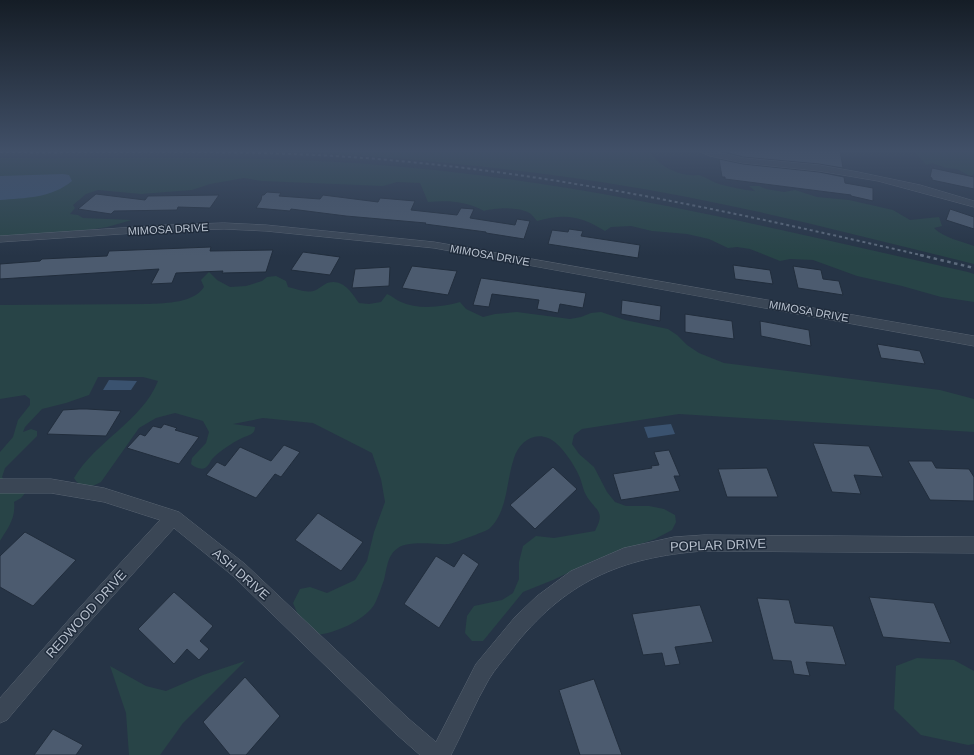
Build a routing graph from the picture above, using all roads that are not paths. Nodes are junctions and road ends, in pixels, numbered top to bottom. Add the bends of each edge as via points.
1 (909, 185) edge
2 (974, 204) edge
3 (0, 239) edge
4 (974, 341) edge
5 (0, 486) edge
6 (173, 517) junction
7 (974, 545) edge
8 (0, 713) edge
9 (436, 755) edge
10 (440, 755) edge

1 - 2 street
3 - 4 street, MIMOSA DRIVE via 224,226 434,245
5 - 6 street, ASH DRIVE via 51,486 104,495
6 - 8 street, REDWOOD DRIVE
6 - 9 street, ASH DRIVE via 239,570 402,726
7 - 10 street, POPLAR DRIVE via 704,543 674,545 624,556 577,577 542,602 521,623 483,672

